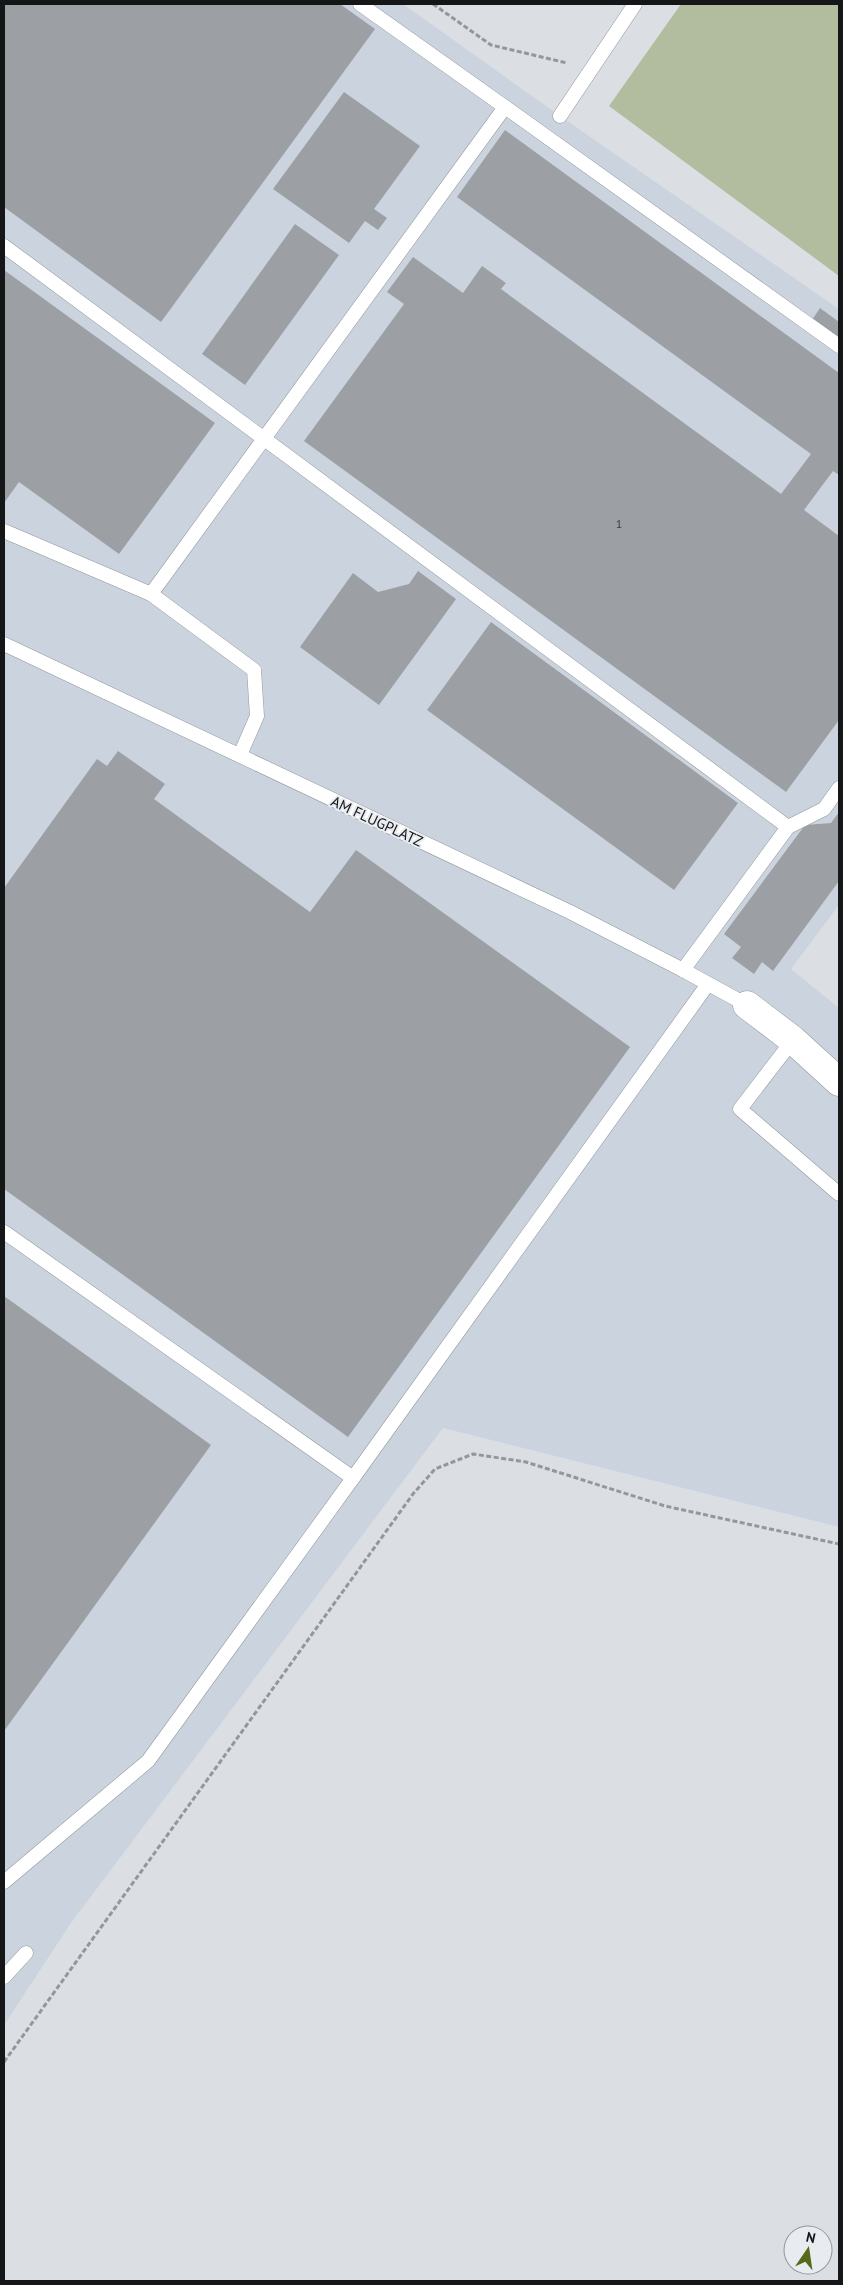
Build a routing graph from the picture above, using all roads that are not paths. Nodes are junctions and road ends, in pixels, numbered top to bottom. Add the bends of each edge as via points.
1 (360, 4) edge
2 (635, 4) edge
3 (504, 108) junction
4 (560, 116) dead end
5 (4, 246) edge
6 (839, 346) edge
7 (264, 439) junction
8 (4, 531) edge
9 (151, 594) junction
10 (4, 644) edge
11 (240, 755) junction
12 (839, 788) edge
13 (788, 827) junction
14 (684, 970) junction
15 (708, 984) junction
16 (747, 1005) joint
17 (793, 1040) junction
18 (839, 1082) edge
19 (839, 1194) edge
20 (4, 1232) edge
21 (353, 1478) junction
22 (4, 1882) edge
23 (26, 1954) dead end
24 (4, 1977) edge

1 - 3 lane
2 - 4 lane
3 - 6 lane
3 - 7 lane
5 - 7 lane
7 - 9 lane
7 - 13 lane
8 - 9 lane
9 - 11 lane via 254,670 257,716
10 - 11 lane, AM FLUGPLATZ
11 - 14 lane, AM FLUGPLATZ via 570,912
12 - 13 lane via 824,809
13 - 14 lane
14 - 15 lane, AM FLUGPLATZ
15 - 16 lane, AM FLUGPLATZ
15 - 21 lane
16 - 17 street
17 - 18 street
17 - 19 lane via 740,1109
20 - 21 lane
21 - 22 lane via 148,1762
23 - 24 lane

